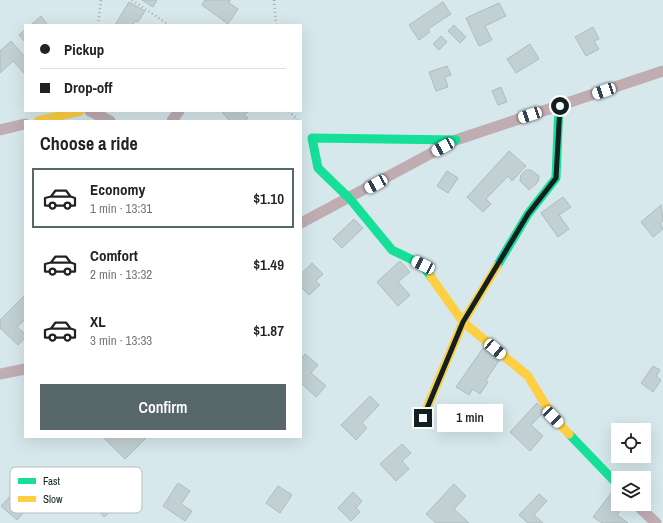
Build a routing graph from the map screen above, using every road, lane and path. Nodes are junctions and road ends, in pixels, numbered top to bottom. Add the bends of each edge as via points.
1 (101, 0) edge
2 (132, 0) edge
3 (274, 0) edge
4 (98, 24) edge
5 (168, 24) edge
6 (276, 24) edge
7 (663, 71) edge
8 (560, 106) junction
9 (76, 112) edge
10 (92, 112) edge
11 (290, 112) edge
12 (42, 120) edge
13 (108, 120) edge
14 (297, 120) edge
15 (24, 124) edge
16 (0, 130) edge
17 (456, 140) junction
18 (350, 199) junction
19 (302, 223) edge
20 (463, 322) junction
21 (24, 369) edge
22 (0, 374) edge
23 (423, 418) dead end
24 (611, 478) edge
25 (643, 511) edge
26 (656, 523) edge

1 - 4 path
2 - 5 path
3 - 6 path
7 - 8 street
8 - 17 street
8 - 20 street via 556,178 528,214
9 - 12 street
10 - 13 street
11 - 14 path
15 - 16 street
17 - 18 street
17 - 18 street via 312,138 318,168
18 - 19 street
18 - 20 street via 392,250 423,265
20 - 23 street
20 - 24 street via 528,376 553,417
21 - 22 street
25 - 26 street

